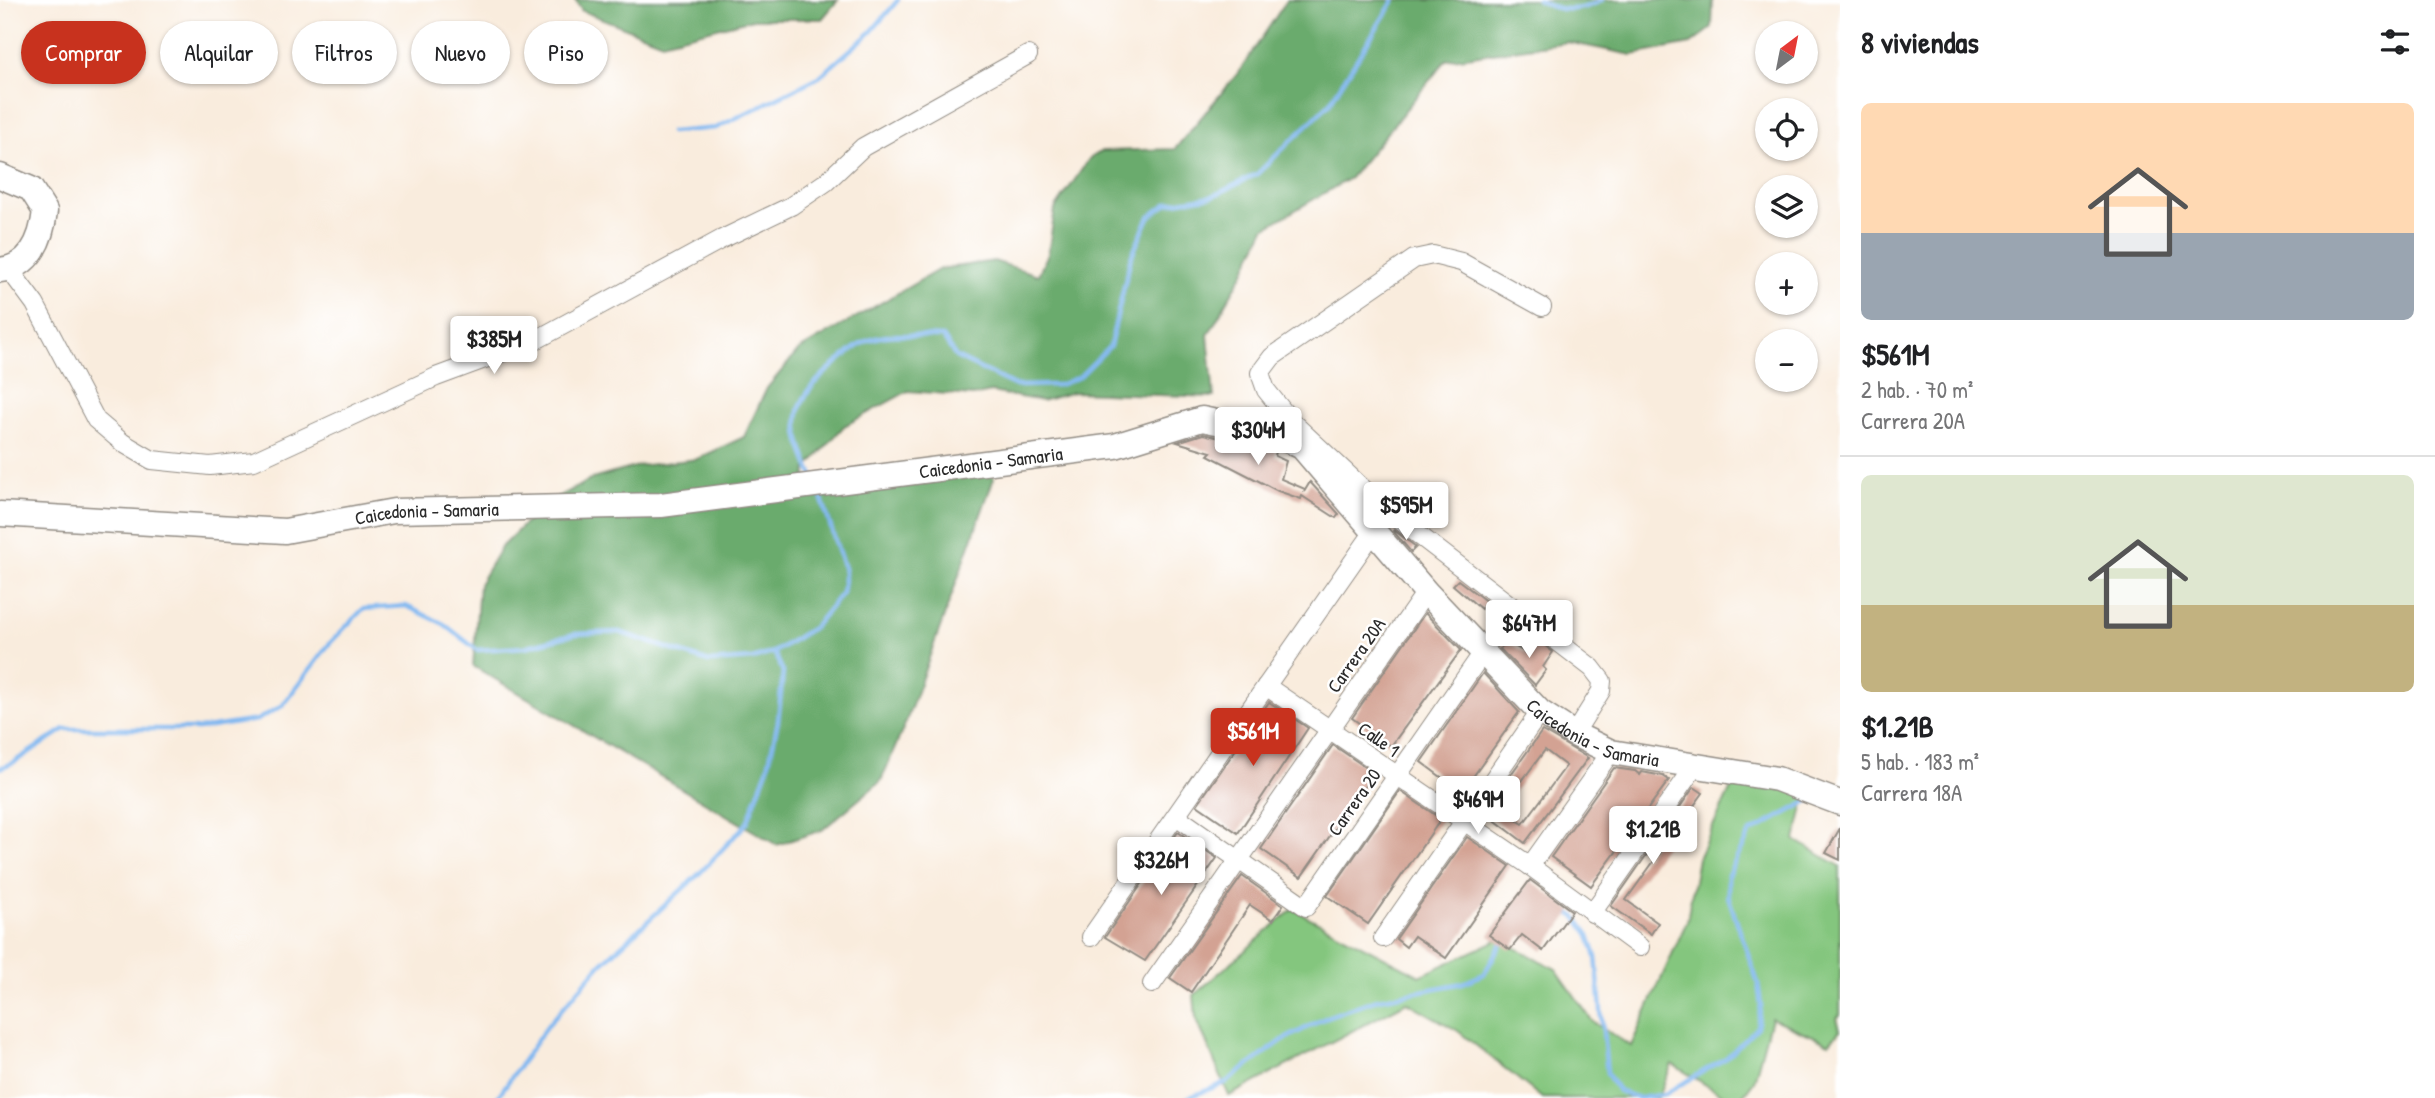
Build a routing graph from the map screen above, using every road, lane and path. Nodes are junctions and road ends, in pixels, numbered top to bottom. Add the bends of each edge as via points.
1 (1028, 55) dead end
2 (0, 176) edge
3 (5, 270) edge
4 (1542, 307) dead end
5 (0, 514) edge
6 (1375, 530) junction
7 (1426, 592) junction
8 (1484, 651) junction
9 (1266, 686) junction
10 (1540, 712) junction
11 (1329, 730) junction
12 (1574, 733) junction
13 (1611, 752) junction
14 (1695, 766) junction
15 (1396, 777) junction
16 (1840, 803) edge
17 (1176, 816) junction
18 (1464, 822) junction
19 (1239, 860) junction
20 (1530, 866) junction
21 (1592, 913) junction
22 (1091, 937) dead end
23 (1383, 938) dead end
24 (1640, 947) dead end
25 (1152, 984) dead end

1 - 3 street via 863,147 826,182 791,206 536,340 436,377 254,461 210,466 152,460 123,443 96,420 35,304
2 - 3 street via 31,189 46,211 43,232 27,258
4 - 12 street via 1461,262 1433,255 1414,259 1272,357 1260,373 1266,390 1291,421 1385,509 1592,668 1602,681 1601,691
5 - 6 street, Caicedonia - Samaria via 285,531 394,511 661,505 1115,446 1202,419 1275,434 1302,447
6 - 7 street, Caicedonia - Samaria
6 - 9 street
7 - 8 street, Caicedonia - Samaria
7 - 11 street, Carrera 20A
8 - 10 street, Caicedonia - Samaria
8 - 15 street, Carrera 20
9 - 11 street, Calle 1
9 - 17 street
10 - 12 street, Caicedonia - Samaria
10 - 18 street
11 - 15 street, Calle 1
11 - 19 street, Carrera 20A
12 - 13 street, Caicedonia - Samaria
13 - 14 street, Caicedonia - Samaria
13 - 20 street
14 - 16 street, Caicedonia - Samaria via 1777,779
14 - 21 street
15 - 18 street, Calle 1
15 - 19 street, Carrera 20 via 1306,907
17 - 19 street
17 - 22 street
18 - 20 street, Calle 1
18 - 23 street
19 - 25 street, Carrera 20A
20 - 21 street, Calle 1
21 - 24 street, Calle 1

